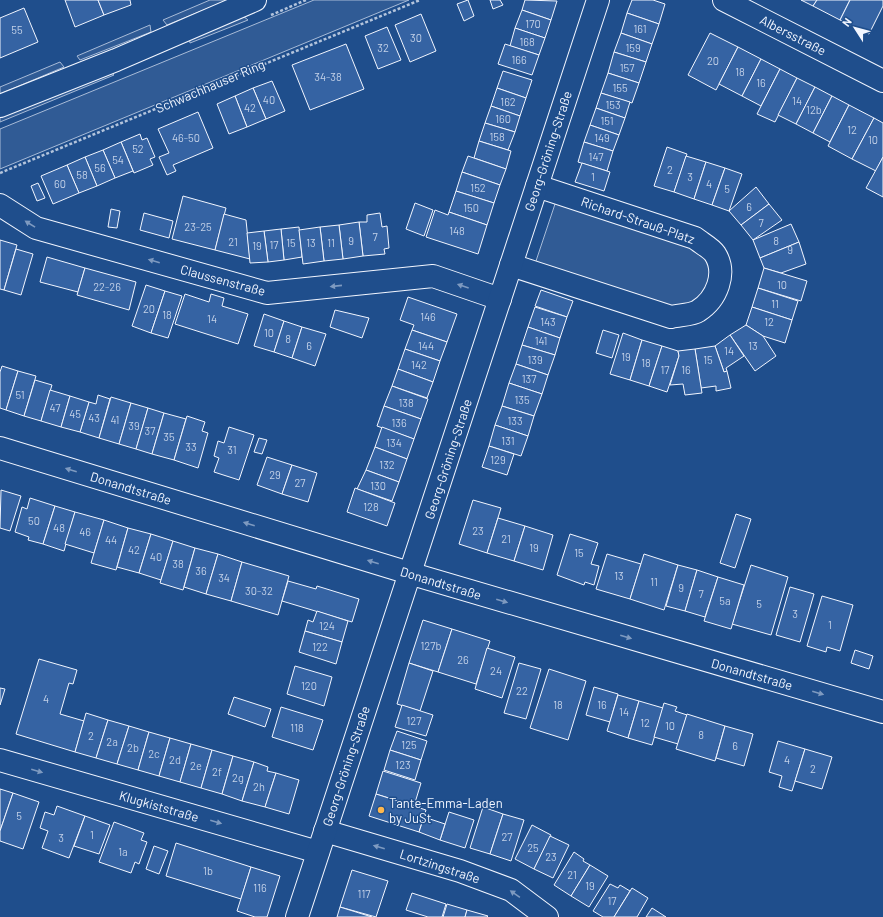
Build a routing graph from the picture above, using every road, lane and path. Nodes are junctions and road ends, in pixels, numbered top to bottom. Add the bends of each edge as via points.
1 (256, 0) edge
2 (420, 0) edge
3 (598, 0) edge
4 (724, 0) edge
5 (883, 81) edge
6 (0, 106) edge
7 (0, 173) edge
8 (537, 186) junction
9 (0, 205) edge
10 (511, 265) junction
11 (500, 300) junction
12 (0, 448) edge
13 (410, 574) junction
14 (883, 712) edge
15 (0, 760) edge
16 (325, 831) junction
17 (318, 852) junction
18 (297, 917) edge
19 (547, 917) edge

1 - 6 street
2 - 7 path, Schwachhauser Ring
3 - 8 street, Georg-Gröning-Straße
4 - 5 street, Albersstraße
8 - 10 street, Georg-Gröning-Straße
8 - 10 street, Richard-Strauß-Platz via 695,238 714,252 719,265 720,282 711,298 698,311 671,317
11 -> 9 street, Claussenstraße via 433,276 267,293 36,228
10 - 11 street, Georg-Gröning-Straße
11 - 13 street, Georg-Gröning-Straße
13 -> 12 street, Donandtstraße
13 -> 14 street, Donandtstraße
13 - 16 street, Georg-Gröning-Straße
15 -> 17 street, Klugkiststraße
16 - 17 street, Georg-Gröning-Straße
19 -> 16 street, Lortzingstraße via 511,890 460,871
17 - 18 street, Georg-Gröning-Straße

